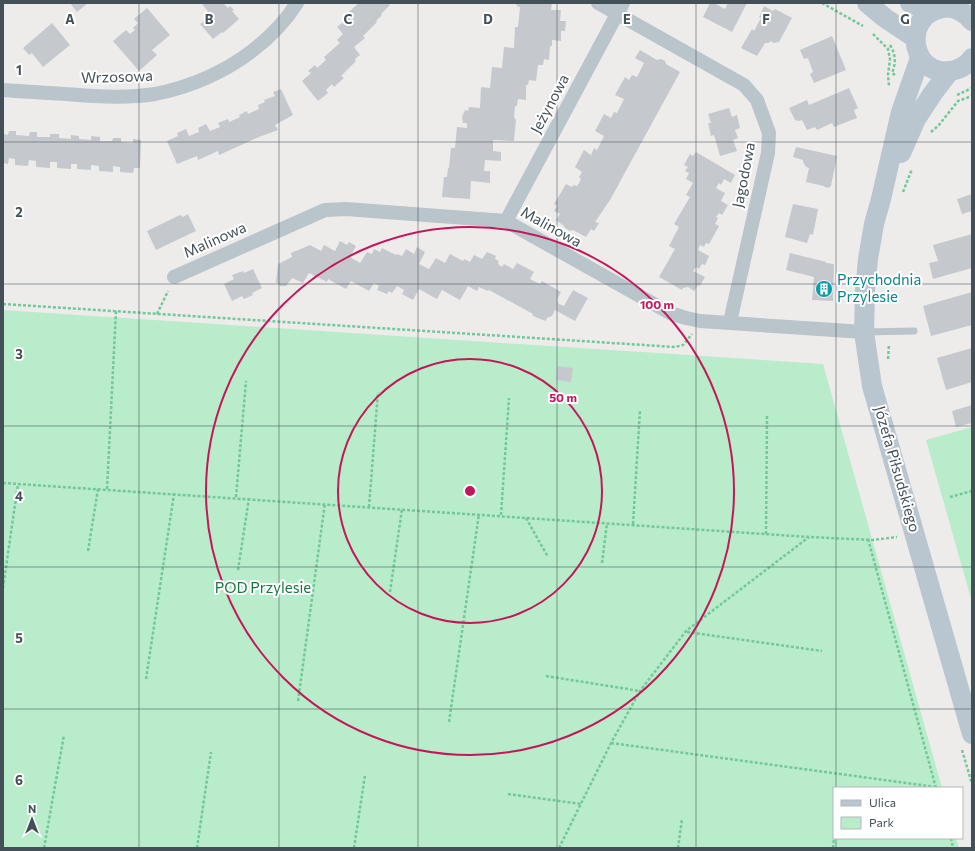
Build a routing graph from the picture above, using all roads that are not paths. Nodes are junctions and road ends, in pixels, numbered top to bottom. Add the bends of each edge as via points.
1 (297, 3) edge
2 (598, 3) edge
3 (867, 3) edge
4 (910, 3) edge
5 (957, 6) edge
6 (621, 8) edge
7 (930, 12) junction
8 (972, 21) edge
9 (914, 38) junction
10 (920, 58) junction
11 (972, 58) edge
12 (950, 71) junction
13 (3, 90) edge
14 (881, 199) junction
15 (506, 221) junction
16 (174, 277) road end
17 (730, 322) junction
18 (914, 331) dead end
19 (864, 332) junction
20 (972, 734) edge

1 - 13 street, Wrzosowa via 271,35 236,63 214,75 173,90 131,96 101,96
2 - 6 street, Jagodowa
3 - 9 street
4 - 7 street
5 - 7 street
5 - 8 street
6 - 15 street, Jeżynowa
6 - 17 street, Jagodowa via 744,85 758,100 768,133 768,153
7 - 9 street via 920,23
9 - 10 street
10 - 12 street via 933,68
10 - 14 street, Józefa Piłsudskiego via 901,112
11 - 12 street via 960,68
12 - 14 street, Józefa Piłsudskiego via 916,119
14 - 19 street, Józefa Piłsudskiego via 868,259
15 - 16 street, Malinowa via 346,209 325,210
15 - 17 street, Malinowa via 670,313 700,321
17 - 19 street, Malinowa
18 - 19 lane
19 - 20 street, Józefa Piłsudskiego via 872,386

